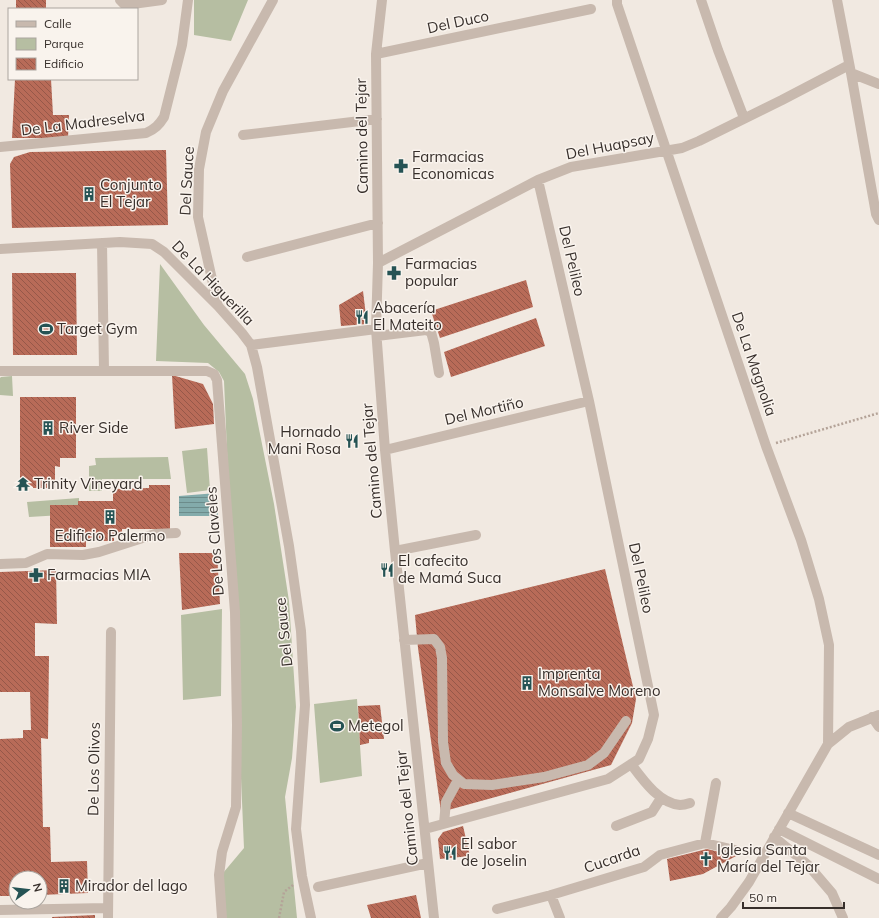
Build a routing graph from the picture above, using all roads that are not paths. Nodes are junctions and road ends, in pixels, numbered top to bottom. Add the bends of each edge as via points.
1 (162, 0) edge
2 (188, 0) edge
3 (273, 0) edge
4 (382, 0) edge
5 (617, 0) edge
6 (701, 0) edge
7 (838, 0) edge
8 (122, 5) edge
9 (591, 9) dead end
10 (376, 54) junction
11 (850, 69) junction
12 (879, 84) edge
13 (744, 118) junction
14 (376, 120) junction
15 (243, 135) dead end
16 (0, 147) edge
17 (666, 151) junction
18 (538, 180) junction
19 (879, 220) edge
20 (378, 223) junction
21 (102, 243) junction
22 (0, 249) edge
23 (247, 257) dead end
24 (378, 263) junction
25 (218, 306) junction
26 (377, 332) junction
27 (251, 345) junction
28 (104, 370) junction
29 (0, 371) edge
30 (439, 373) dead end
31 (589, 401) junction
32 (385, 450) junction
33 (176, 533) dead end
34 (476, 535) dead end
35 (395, 551) junction
36 (0, 564) edge
37 (111, 632) dead end
38 (404, 640) junction
39 (876, 716) edge
40 (626, 721) dead end
41 (879, 727) edge
42 (828, 744) junction
43 (632, 764) junction
44 (458, 780) junction
45 (716, 783) dead end
46 (661, 798) junction
47 (690, 803) dead end
48 (788, 813) junction
49 (444, 824) junction
50 (616, 826) dead end
51 (425, 829) junction
52 (777, 833) junction
53 (705, 843) junction
54 (735, 850) dead end
55 (879, 855) edge
56 (428, 863) junction
57 (879, 879) edge
58 (318, 887) dead end
59 (551, 895) junction
60 (497, 909) dead end
61 (0, 910) edge
62 (108, 913) edge
63 (222, 918) edge
64 (311, 918) edge
65 (434, 918) edge
66 (560, 918) edge
67 (721, 918) edge
68 (844, 918) edge

1 - 8 street
2 - 16 street, De La Madreselva via 182,45 164,117 154,129 146,133
3 - 25 street, Del Sauce via 223,91 206,132 200,170 198,218
4 - 10 street, Camino del Tejar
5 - 17 street, De La Magnolia
6 - 13 street
7 - 11 street
9 - 10 street, Del Duco
10 - 14 street, Camino del Tejar
11 - 12 street
11 - 13 street, Del Huapsay
11 - 19 street
13 - 17 street, Del Huapsay via 699,141
14 - 15 street
14 - 20 street, Camino del Tejar
17 - 18 street, Del Huapsay via 571,167
17 - 42 street, De La Magnolia via 766,446 801,540 821,606 829,645
18 - 24 street, Del Huapsay
18 - 31 street, Del Pelileo
20 - 23 street
20 - 24 street, Camino del Tejar
21 - 22 street, De La Higuerilla
21 - 25 street, De La Higuerilla via 152,244 164,252
21 - 28 street
24 - 26 street, Camino del Tejar
25 - 27 street, De La Higuerilla
26 - 27 street, De La Higuerilla
26 - 30 street, De La Higuerilla via 431,332
26 - 32 street, Camino del Tejar
27 - 64 street, Del Sauce via 259,374 301,631 305,705 296,829
28 - 29 street, De Los Claveles
28 - 63 street, De Los Claveles via 207,371 214,374 217,380 235,612 236,718 236,807 220,867
31 - 32 street, Del Mortiño
31 - 43 street, Del Pelileo via 654,715 645,746
32 - 35 street, Camino del Tejar
33 - 36 street via 155,534 83,555 47,554 26,563
34 - 35 street
35 - 38 street, Camino del Tejar
37 - 62 street, De Los Olivos
38 - 44 street via 434,639 440,647 443,742 446,763
38 - 51 street, Camino del Tejar
39 - 41 street
39 - 42 street via 849,727
40 - 44 street via 604,753 588,765 544,777 492,785 464,784
42 - 48 street
43 - 46 street
43 - 49 street, Del Pelileo via 608,780
44 - 49 street via 446,802
45 - 53 street
46 - 47 street via 681,805
46 - 50 street via 652,812
48 - 52 street
48 - 55 street
49 - 51 street, Del Pelileo
51 - 56 street, Camino del Tejar
52 - 57 street
52 - 67 street via 749,882
52 - 68 street via 832,894
53 - 54 street, Cucarda
53 - 59 street, Cucarda via 660,855 644,866
56 - 58 street
56 - 65 street, Camino del Tejar
59 - 60 street, Cucarda
59 - 66 street
61 - 62 street, De Los Olivos

